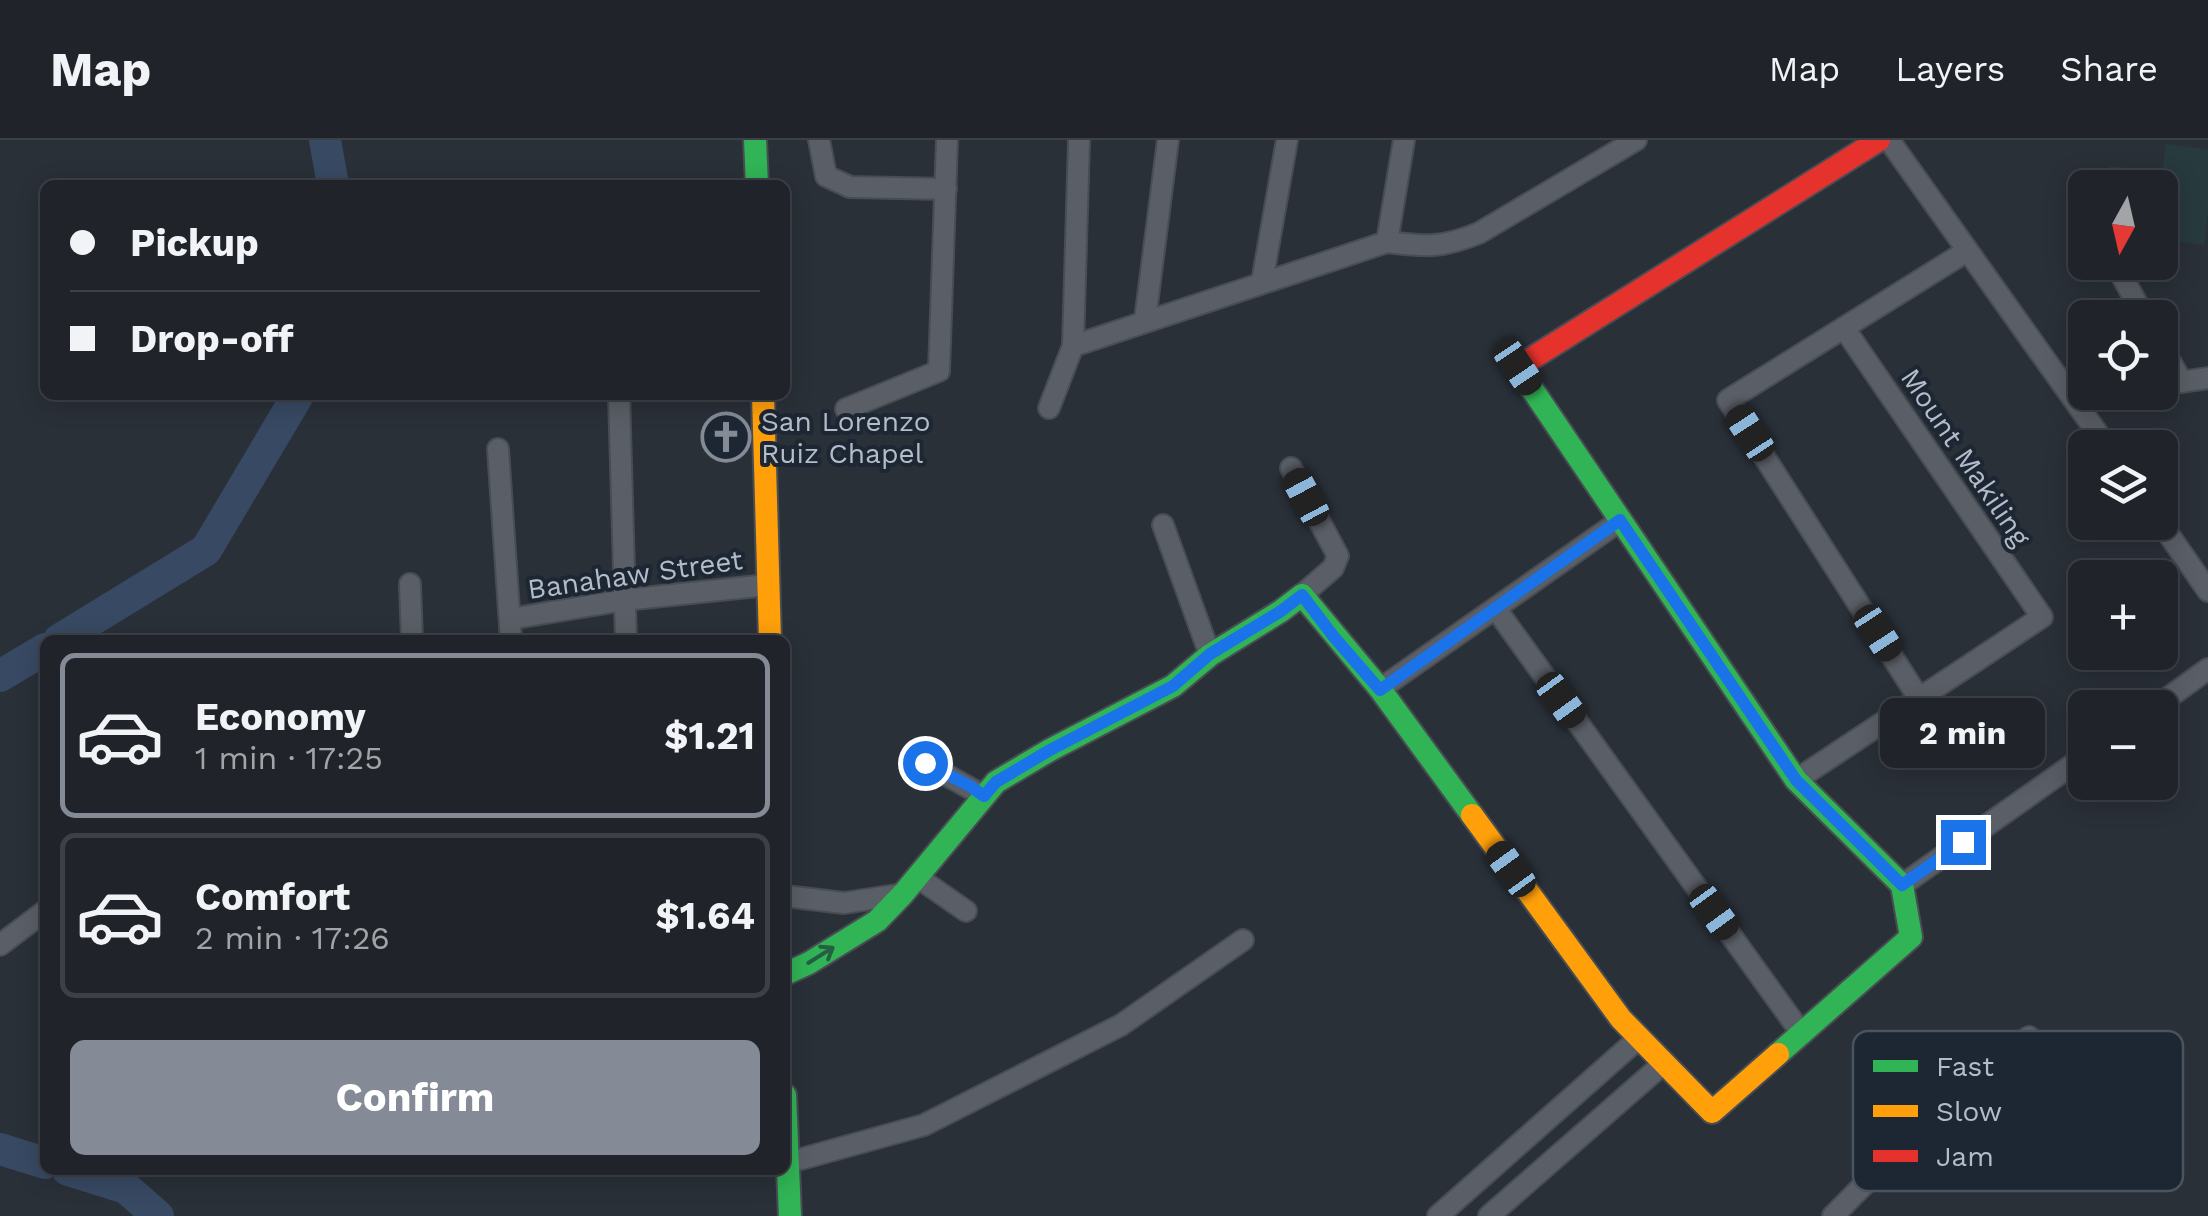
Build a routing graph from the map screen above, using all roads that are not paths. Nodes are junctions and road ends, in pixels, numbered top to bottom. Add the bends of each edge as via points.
1 (754, 140) edge
2 (819, 140) edge
3 (947, 140) edge
4 (1079, 140) edge
5 (1168, 140) edge
6 (1287, 140) edge
7 (1404, 140) edge
8 (1879, 140) edge
9 (1889, 140) edge
10 (1630, 142) edge
11 (757, 180) edge
12 (946, 188) junction
13 (1388, 242) junction
14 (1968, 250) junction
15 (1262, 282) junction
16 (1144, 320) junction
17 (1844, 328) junction
18 (1072, 346) junction
19 (2178, 375) edge
20 (2208, 378) edge
21 (2182, 382) junction
22 (2178, 383) edge
23 (2068, 392) edge
24 (619, 400) edge
25 (763, 400) edge
26 (1048, 408) dead end
27 (846, 409) dead end
28 (498, 449) dead end
29 (1290, 468) dead end
30 (1620, 520) junction
31 (1163, 524) dead end
32 (2173, 540) edge
33 (410, 584) dead end
34 (768, 584) junction
35 (2208, 591) edge
36 (1302, 595) junction
37 (624, 600) junction
38 (1496, 609) junction
39 (510, 630) edge
40 (412, 635) edge
41 (626, 635) edge
42 (770, 635) edge
43 (1210, 654) junction
44 (2208, 670) edge
45 (1380, 690) junction
46 (2178, 691) edge
47 (1920, 700) junction
48 (925, 763) dead end
49 (2068, 768) edge
50 (1796, 780) junction
51 (984, 796) junction
52 (1902, 885) junction
53 (910, 886) junction
54 (790, 897) edge
55 (966, 911) dead end
56 (40, 915) edge
57 (1243, 940) dead end
58 (0, 945) edge
59 (790, 972) edge
60 (1802, 1034) junction
61 (1639, 1038) junction
62 (1664, 1064) junction
63 (790, 1160) edge
64 (788, 1175) edge
65 (1857, 1191) edge
66 (790, 1216) edge
67 (1438, 1216) edge
68 (1490, 1216) edge
69 (1832, 1216) edge

1 - 11 street
2 - 12 street via 826,176 850,187
3 - 12 street
4 - 18 street
5 - 16 street
6 - 15 street
7 - 13 street
8 - 30 street via 1518,367
9 - 14 street
10 - 13 street via 1479,234 1428,247
12 - 27 street via 939,371
13 - 15 street
14 - 17 street
14 - 23 street
15 - 16 street
16 - 18 street
17 - 47 street via 1728,400
17 - 47 street, Mount Makiling via 2042,617
18 - 26 street
19 - 21 street
20 - 21 street
21 - 22 street
24 - 37 street
25 - 34 street
28 - 39 street
29 - 36 street via 1338,556
30 - 38 street
30 - 50 street
31 - 43 street
32 - 35 street
33 - 40 street
34 - 37 street, Banahaw Street
34 - 42 street
36 - 43 street
36 - 45 street
37 - 39 street, Banahaw Street
37 - 41 street
38 - 45 street
38 - 60 street
43 - 51 street via 1173,686 1050,750
44 - 46 street
45 - 61 street
47 - 50 street
48 - 51 street
49 - 52 street
50 - 52 street
51 - 53 street
52 - 60 street via 1912,937
53 - 54 street via 844,903
53 - 55 street
59 -> 53 street via 877,921
56 - 58 street
57 - 63 street via 1122,1026 924,1125
60 - 62 street via 1712,1112
61 - 62 street
61 - 67 street
62 - 68 street
64 - 66 street
65 - 69 street

